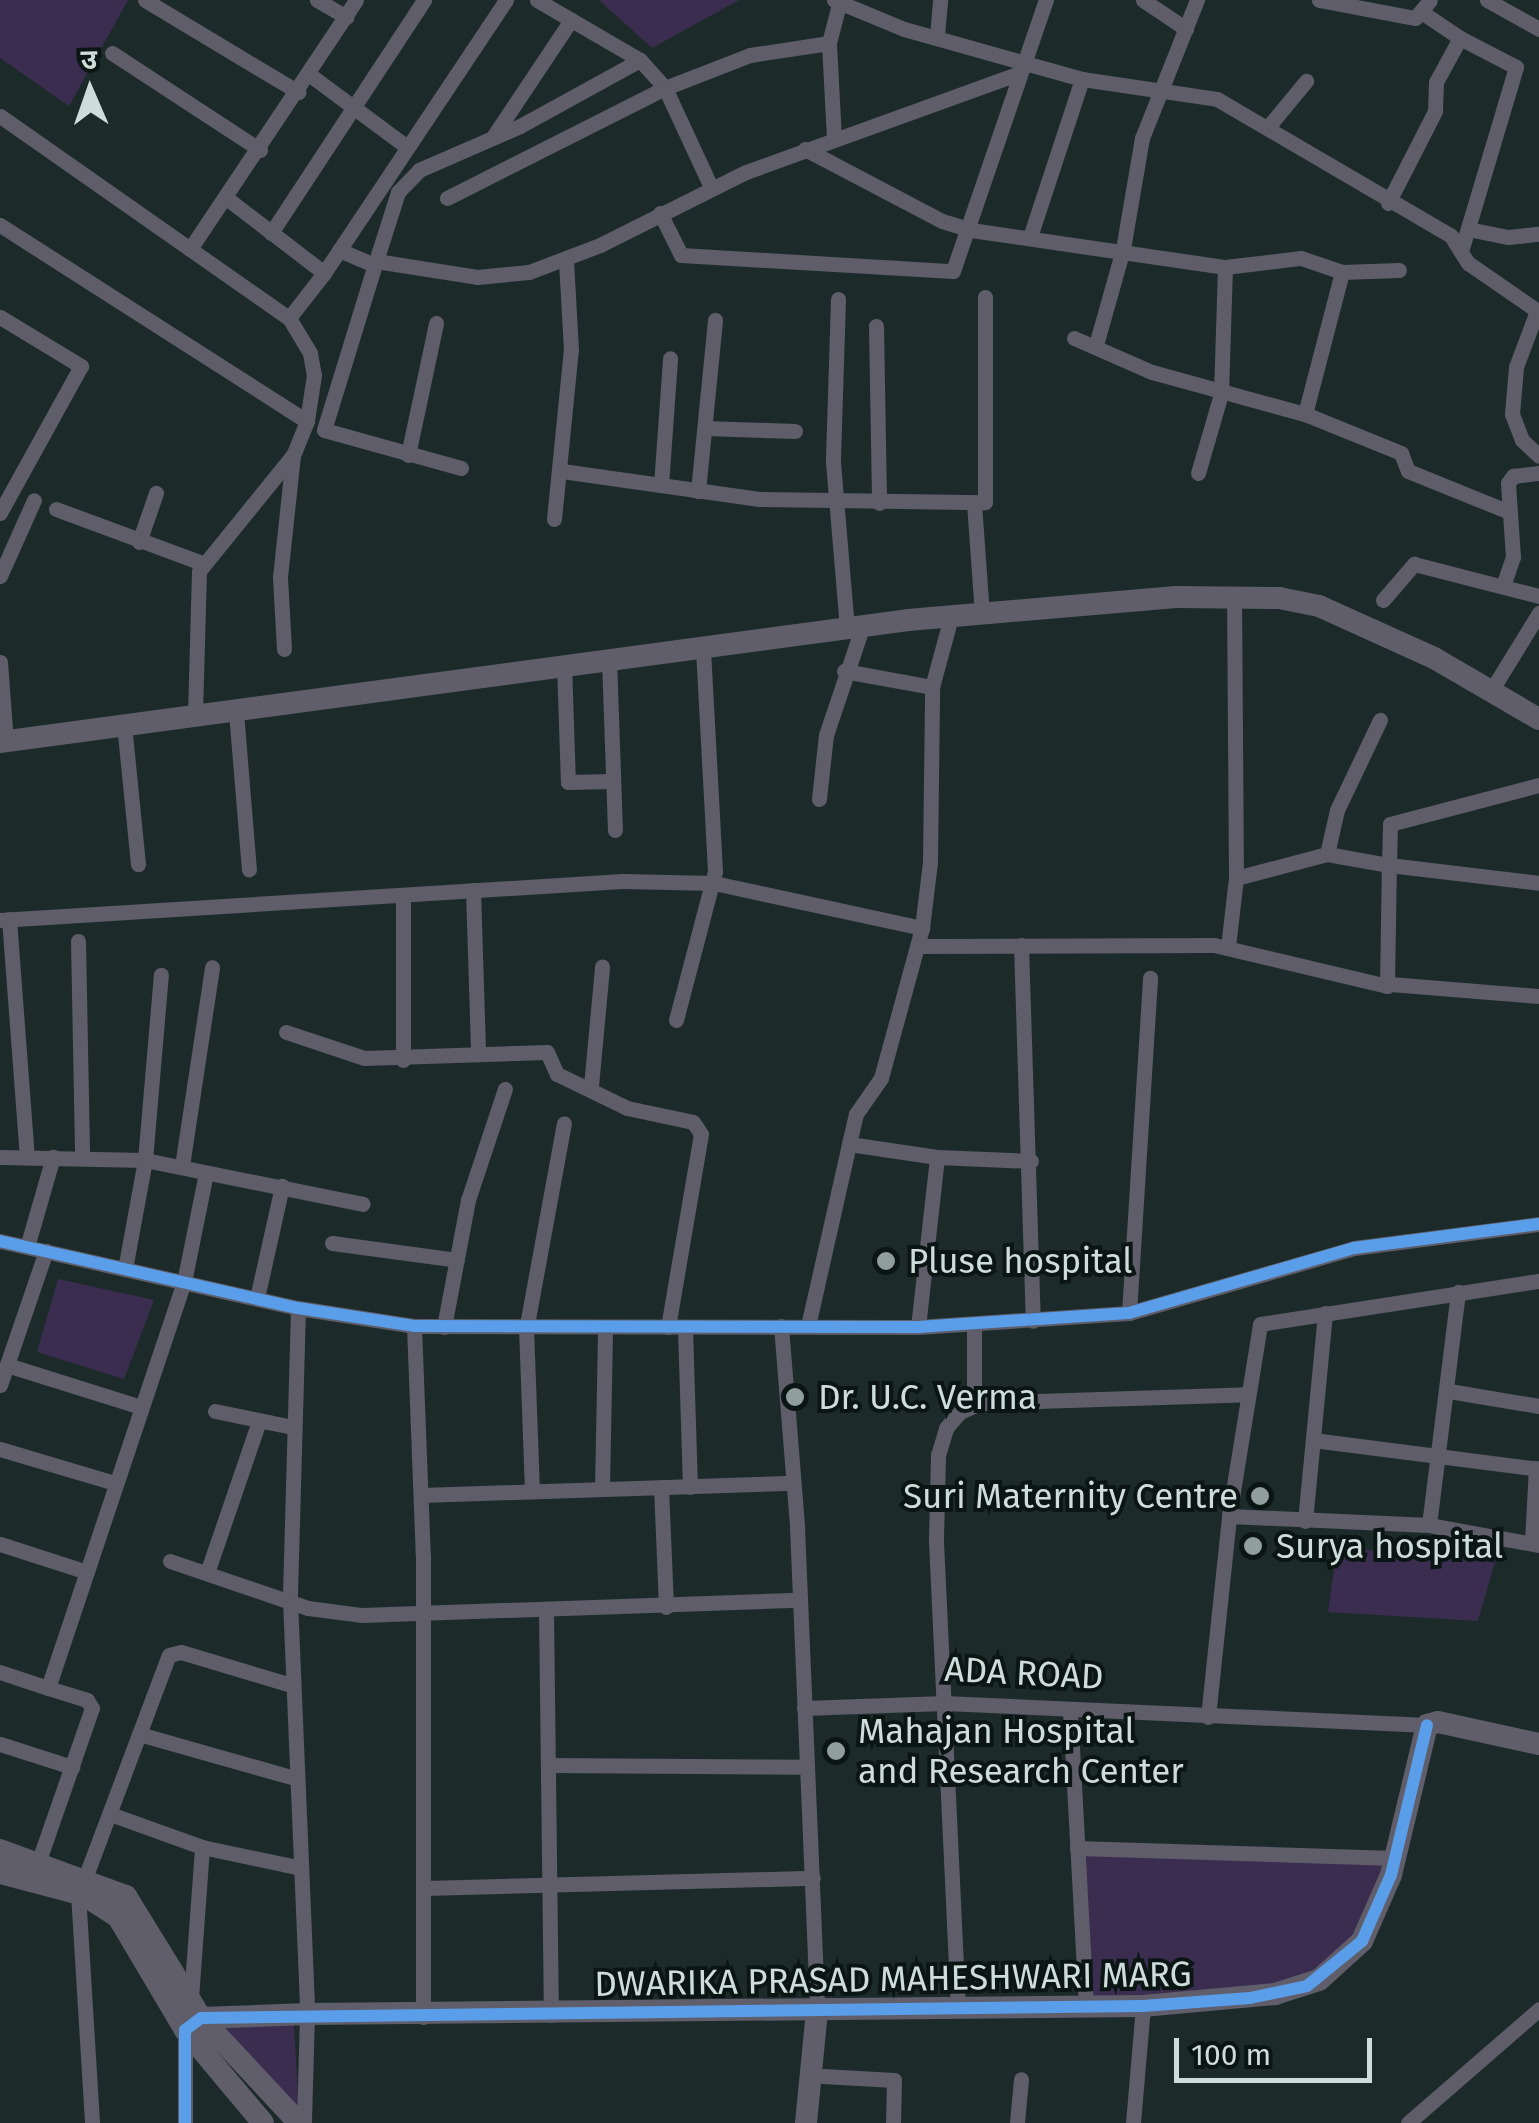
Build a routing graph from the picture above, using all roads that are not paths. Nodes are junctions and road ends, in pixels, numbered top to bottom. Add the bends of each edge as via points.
1 (145, 0) edge
2 (317, 0) edge
3 (356, 0) edge
4 (424, 0) edge
5 (506, 0) edge
6 (537, 0) edge
7 (940, 0) edge
8 (1046, 0) edge
9 (1143, 0) edge
10 (1197, 0) edge
11 (1319, 0) edge
12 (1487, 0) edge
13 (836, 2) edge
14 (1427, 6) edge
15 (346, 17) junction
16 (570, 20) junction
17 (1186, 28) junction
18 (1539, 29) edge
19 (937, 36) junction
20 (1460, 38) junction
21 (829, 43) junction
22 (112, 53) dead end
23 (640, 60) junction
24 (1022, 66) junction
25 (310, 75) junction
26 (1082, 79) junction
27 (1306, 81) dead end
28 (665, 88) junction
29 (1162, 88) junction
30 (298, 92) junction
31 (354, 105) junction
32 (0, 116) edge
33 (1268, 126) junction
34 (834, 139) junction
35 (491, 140) junction
36 (407, 147) junction
37 (806, 149) junction
38 (260, 150) junction
39 (711, 187) junction
40 (447, 198) dead end
41 (229, 200) junction
42 (1388, 203) junction
43 (660, 213) junction
44 (0, 226) edge
45 (1468, 229) junction
46 (971, 230) junction
47 (271, 233) junction
48 (1539, 234) edge
49 (1030, 237) junction
50 (190, 249) junction
51 (1124, 249) junction
52 (339, 250) junction
53 (1461, 252) junction
54 (566, 260) junction
55 (375, 263) junction
56 (1225, 267) junction
57 (1399, 270) dead end
58 (324, 272) junction
59 (1342, 272) junction
60 (985, 298) dead end
61 (838, 300) dead end
62 (1538, 311) edge
63 (0, 317) edge
64 (289, 318) junction
65 (715, 320) dead end
66 (436, 323) dead end
67 (876, 326) dead end
68 (1074, 338) dead end
69 (1096, 346) junction
70 (670, 358) dead end
71 (1221, 394) junction
72 (1305, 414) junction
73 (307, 421) junction
74 (704, 428) junction
75 (796, 431) dead end
76 (294, 455) junction
77 (408, 455) junction
78 (1539, 456) edge
79 (462, 468) dead end
80 (562, 471) junction
81 (1198, 473) dead end
82 (1539, 473) edge
83 (660, 485) junction
84 (698, 490) junction
85 (156, 493) dead end
86 (34, 500) dead end
87 (834, 501) junction
88 (878, 503) junction
89 (974, 503) junction
90 (56, 508) dead end
91 (1507, 511) junction
92 (0, 513) edge
93 (554, 519) dead end
94 (139, 542) junction
95 (202, 563) junction
96 (0, 576) edge
97 (1504, 583) junction
98 (1539, 596) edge
99 (1234, 598) junction
100 (1383, 600) dead end
101 (1539, 613) edge
102 (982, 614) junction
103 (950, 617) junction
104 (855, 629) junction
105 (703, 648) junction
106 (284, 649) dead end
107 (608, 658) junction
108 (0, 662) edge
109 (564, 664) junction
110 (844, 671) junction
111 (932, 686) junction
112 (1491, 692) junction
113 (236, 712) junction
114 (195, 717) junction
115 (1539, 719) edge
116 (1380, 720) dead end
117 (124, 724) junction
118 (3, 741) edge
119 (612, 781) junction
120 (1539, 785) edge
121 (820, 799) dead end
122 (615, 830) dead end
123 (1326, 854) junction
124 (138, 864) dead end
125 (1389, 865) junction
126 (249, 869) dead end
127 (1236, 878) junction
128 (1539, 883) edge
129 (473, 890) junction
130 (712, 892) junction
131 (402, 894) junction
132 (4, 919) edge
133 (922, 928) junction
134 (1229, 937) junction
135 (78, 942) dead end
136 (1020, 945) junction
137 (918, 946) junction
138 (212, 967) dead end
139 (602, 967) dead end
140 (161, 976) dead end
141 (1390, 977) junction
142 (1150, 978) dead end
143 (1539, 996) edge
144 (676, 1020) dead end
145 (286, 1032) dead end
146 (478, 1053) junction
147 (403, 1060) junction
148 (591, 1086) junction
149 (506, 1089) dead end
150 (564, 1124) dead end
151 (848, 1144) junction
152 (0, 1157) edge
153 (27, 1157) junction
154 (53, 1157) junction
155 (82, 1157) junction
156 (937, 1158) junction
157 (145, 1160) junction
158 (1031, 1161) junction
159 (182, 1166) junction
160 (206, 1173) junction
161 (282, 1186) junction
162 (364, 1204) dead end
163 (1539, 1224) edge
164 (0, 1241) edge
165 (332, 1243) dead end
166 (27, 1247) junction
167 (46, 1252) junction
168 (457, 1260) junction
169 (125, 1269) junction
170 (1539, 1280) edge
171 (184, 1282) junction
172 (1458, 1292) junction
173 (257, 1298) junction
174 (298, 1308) junction
175 (1128, 1313) junction
176 (1325, 1313) junction
177 (1033, 1321) junction
178 (414, 1326) junction
179 (781, 1326) junction
180 (808, 1326) junction
181 (974, 1326) junction
182 (444, 1327) junction
183 (676, 1327) junction
184 (918, 1327) junction
185 (605, 1329) junction
186 (526, 1330) junction
187 (6, 1365) junction
188 (0, 1384) edge
189 (1450, 1391) junction
190 (1247, 1394) junction
191 (974, 1405) junction
192 (1539, 1406) edge
193 (141, 1407) junction
194 (215, 1412) dead end
195 (259, 1421) junction
196 (292, 1428) junction
197 (1313, 1440) junction
198 (0, 1449) edge
199 (1441, 1456) junction
200 (1537, 1468) edge
201 (115, 1483) junction
202 (793, 1484) junction
203 (690, 1486) junction
204 (661, 1487) junction
205 (602, 1489) junction
206 (532, 1492) junction
207 (422, 1494) junction
208 (1230, 1516) junction
209 (1305, 1521) junction
210 (1429, 1525) junction
211 (1536, 1543) edge
212 (0, 1544) edge
213 (170, 1562) dead end
214 (87, 1572) junction
215 (207, 1573) junction
216 (290, 1600) junction
217 (800, 1600) junction
218 (666, 1607) junction
219 (546, 1611) junction
220 (421, 1612) junction
221 (0, 1672) edge
222 (290, 1685) junction
223 (48, 1688) junction
224 (944, 1703) junction
225 (804, 1708) junction
226 (1070, 1711) junction
227 (1208, 1717) junction
228 (1427, 1726) junction
229 (139, 1734) junction
230 (0, 1744) edge
231 (1539, 1744) edge
232 (548, 1765) junction
233 (72, 1767) junction
234 (807, 1767) junction
235 (295, 1778) junction
236 (113, 1815) junction
237 (202, 1847) junction
238 (1078, 1848) junction
239 (0, 1850) edge
240 (1394, 1858) junction
241 (38, 1863) junction
242 (296, 1866) junction
243 (0, 1873) edge
244 (813, 1878) junction
245 (549, 1885) junction
246 (82, 1886) junction
247 (424, 1888) junction
248 (1086, 2006) junction
249 (1144, 2006) junction
250 (958, 2008) junction
251 (1539, 2009) edge
252 (822, 2010) junction
253 (306, 2014) junction
254 (550, 2015) junction
255 (423, 2016) junction
256 (192, 2017) junction
257 (824, 2076) junction
258 (1021, 2079) dead end
259 (1429, 2104) junction
260 (92, 2123) edge
261 (185, 2123) edge
262 (263, 2123) edge
263 (301, 2123) edge
264 (806, 2123) edge
265 (820, 2123) edge
266 (893, 2123) edge
267 (1017, 2123) edge
268 (1133, 2123) edge
269 (1408, 2123) edge
270 (1433, 2123) edge

1 - 30 street
2 - 15 street
3 - 15 street
4 - 31 street
5 - 36 street
6 - 16 street
7 - 19 street
8 - 24 street
9 - 17 street
10 - 17 street
11 - 14 street via 1415,18
12 - 18 street
13 - 19 street
13 - 21 street
14 - 20 street
15 - 25 street
16 - 23 street
16 - 35 street
17 - 29 street
19 - 24 street
20 - 42 street via 1436,82 1435,111
20 - 45 street via 1516,66
21 - 28 street via 750,55
21 - 34 street
22 - 38 street
23 - 28 street
23 - 35 street
24 - 26 street
24 - 34 street
24 - 46 street
25 - 30 street
25 - 31 street
26 - 29 street
26 - 49 street
27 - 33 street
28 - 39 street
28 - 40 street
29 - 33 street via 1217,100
29 - 51 street via 1142,138
30 - 38 street
31 - 36 street
31 - 47 street
32 - 50 street
33 - 42 street
34 - 37 street
35 - 55 street via 406,180
36 - 52 street
37 - 39 street
37 - 46 street
38 - 41 street
39 - 43 street
41 - 47 street
41 - 50 street
42 - 53 street via 1451,236
43 - 46 street via 681,255 950,272
43 - 54 street
44 - 73 street
45 - 48 street via 1508,237
45 - 53 street
46 - 49 street
47 - 58 street
49 - 51 street
50 - 64 street
51 - 56 street
51 - 69 street
52 - 55 street
52 - 58 street
53 - 62 street
54 - 55 street via 477,277
54 - 80 street via 571,350
55 - 77 street via 323,425 328,434
56 - 59 street via 1301,258
56 - 71 street
57 - 59 street
58 - 64 street
59 - 72 street
60 - 89 street via 988,496
61 - 87 street
62 - 78 street via 1516,367 1512,414 1522,440
63 - 92 street via 81,366
64 - 73 street via 302,331 314,375
65 - 74 street
66 - 77 street
67 - 88 street
68 - 69 street
69 - 71 street
70 - 83 street
71 - 72 street
71 - 81 street
72 - 91 street via 1401,453 1408,471
73 - 76 street
74 - 75 street
74 - 84 street
76 - 95 street
76 - 106 street via 280,577
77 - 79 street
80 - 83 street
80 - 93 street
82 - 91 street via 1510,478
83 - 84 street
84 - 87 street
85 - 94 street
86 - 96 street
87 - 88 street
87 - 104 street
88 - 89 street
89 - 102 street
90 - 94 street
91 - 97 street via 1513,557
94 - 95 street
95 - 114 street
97 - 98 street
97 - 100 street via 1410,564
99 - 102 street
99 - 112 street via 1319,606
99 - 127 street
101 - 112 street
102 - 103 street
103 - 104 street
103 - 111 street
104 - 105 street
104 - 110 street
105 - 107 street
105 - 130 street
107 - 109 street
107 - 119 street
108 - 118 street
109 - 113 street
109 - 119 street via 568,782
110 - 111 street
110 - 121 street via 826,735
111 - 133 street via 930,862
112 - 115 street
113 - 114 street
113 - 126 street
114 - 117 street
116 - 123 street via 1337,810
117 - 118 street
117 - 124 street
119 - 122 street
120 - 125 street via 1390,824
123 - 125 street
123 - 127 street
125 - 128 street
125 - 141 street
127 - 134 street
129 - 130 street via 622,881
129 - 131 street
129 - 146 street
130 - 133 street
130 - 144 street
131 - 132 street
131 - 147 street
132 - 153 street via 11,938
133 - 137 street
134 - 136 street
134 - 141 street
135 - 155 street
136 - 137 street
136 - 158 street
137 - 151 street via 880,1078 858,1108
138 - 159 street
139 - 148 street
140 - 157 street
141 - 143 street
142 - 175 street
145 - 147 street via 364,1058
146 - 147 street
146 - 148 street via 547,1052 557,1074
148 - 183 street via 627,1108 700,1129
149 - 168 street via 468,1200
150 - 186 street
151 - 156 street
151 - 180 street
152 - 153 street
153 - 154 street
154 - 155 street
154 - 166 street
155 - 157 street
156 - 158 street
156 - 184 street
157 - 159 street
157 - 169 street
158 - 177 street
159 - 160 street
160 - 161 street
160 - 171 street
161 - 162 street
161 - 173 street
163 - 175 street via 1354,1248
164 - 166 street
165 - 168 street
166 - 167 street
167 - 169 street
167 - 187 street
168 - 182 street
169 - 171 street
170 - 172 street
171 - 173 street
171 - 193 street
172 - 176 street
172 - 189 street
173 - 174 street
174 - 178 street
174 - 196 street
175 - 177 street
176 - 190 street via 1260,1324
176 - 197 street
177 - 181 street
178 - 182 street
178 - 207 street
179 - 180 street
179 - 183 street
179 - 202 street
180 - 184 street
181 - 184 street
181 - 191 street
182 - 186 street
183 - 185 street
183 - 203 street
185 - 186 street
185 - 205 street
186 - 206 street
187 - 188 street
187 - 193 street
189 - 192 street
189 - 199 street
190 - 191 street
190 - 208 street
191 - 224 street via 946,1428 938,1455
193 - 201 street
194 - 195 street
195 - 196 street
195 - 215 street
196 - 216 street
197 - 199 street
197 - 209 street
198 - 201 street
199 - 200 street
199 - 210 street
200 - 211 street
201 - 214 street
202 - 203 street
202 - 217 street
203 - 204 street
204 - 205 street
204 - 218 street
205 - 206 street
206 - 207 street
207 - 220 street
208 - 209 street
208 - 227 street
209 - 210 street
210 - 211 street
212 - 214 street
213 - 215 street
214 - 223 street
215 - 216 street
216 - 220 street via 362,1615
216 - 222 street
217 - 218 street
217 - 225 street
218 - 219 street
219 - 220 street
219 - 232 street
220 - 247 street
221 - 223 street
222 - 229 street via 174,1652
222 - 235 street
223 - 233 street via 92,1705
224 - 225 street, ADA ROAD
224 - 226 street, ADA ROAD
224 - 250 street
225 - 234 street
226 - 227 street, ADA ROAD
226 - 238 street
227 - 228 street, ADA ROAD
228 - 231 street, ADA ROAD via 1438,1722
228 - 240 street, DWARIKA PRASAD MAHESHWARI MARG
229 - 235 street
229 - 236 street
230 - 233 street
232 - 234 street
232 - 245 street
233 - 241 street
234 - 244 street
235 - 242 street
236 - 237 street
236 - 246 street
237 - 242 street
237 - 256 street
238 - 240 street
238 - 248 street
239 - 241 street
240 - 249 street, DWARIKA PRASAD MAHESHWARI MARG via 1356,1950 1320,1980 1250,1998
241 - 246 street
242 - 253 street
243 - 246 street
244 - 245 street
244 - 252 street
245 - 247 street
245 - 254 street
246 - 256 street via 118,1917
246 - 260 street
247 - 255 street
248 - 249 street, DWARIKA PRASAD MAHESHWARI MARG
248 - 250 street, DWARIKA PRASAD MAHESHWARI MARG
249 - 268 street
250 - 252 street, DWARIKA PRASAD MAHESHWARI MARG
251 - 259 street
252 - 254 street, DWARIKA PRASAD MAHESHWARI MARG
252 - 257 street, DWARIKA PRASAD MAHESHWARI MARG
252 - 264 street, DWARIKA PRASAD MAHESHWARI MARG
253 - 255 street, DWARIKA PRASAD MAHESHWARI MARG
253 - 256 street, DWARIKA PRASAD MAHESHWARI MARG
253 - 263 street
254 - 255 street, DWARIKA PRASAD MAHESHWARI MARG
256 - 261 street
256 - 262 street
256 - 263 street
257 - 265 street, DWARIKA PRASAD MAHESHWARI MARG
257 - 266 street via 894,2080
258 - 267 street
259 - 269 street
259 - 270 street

